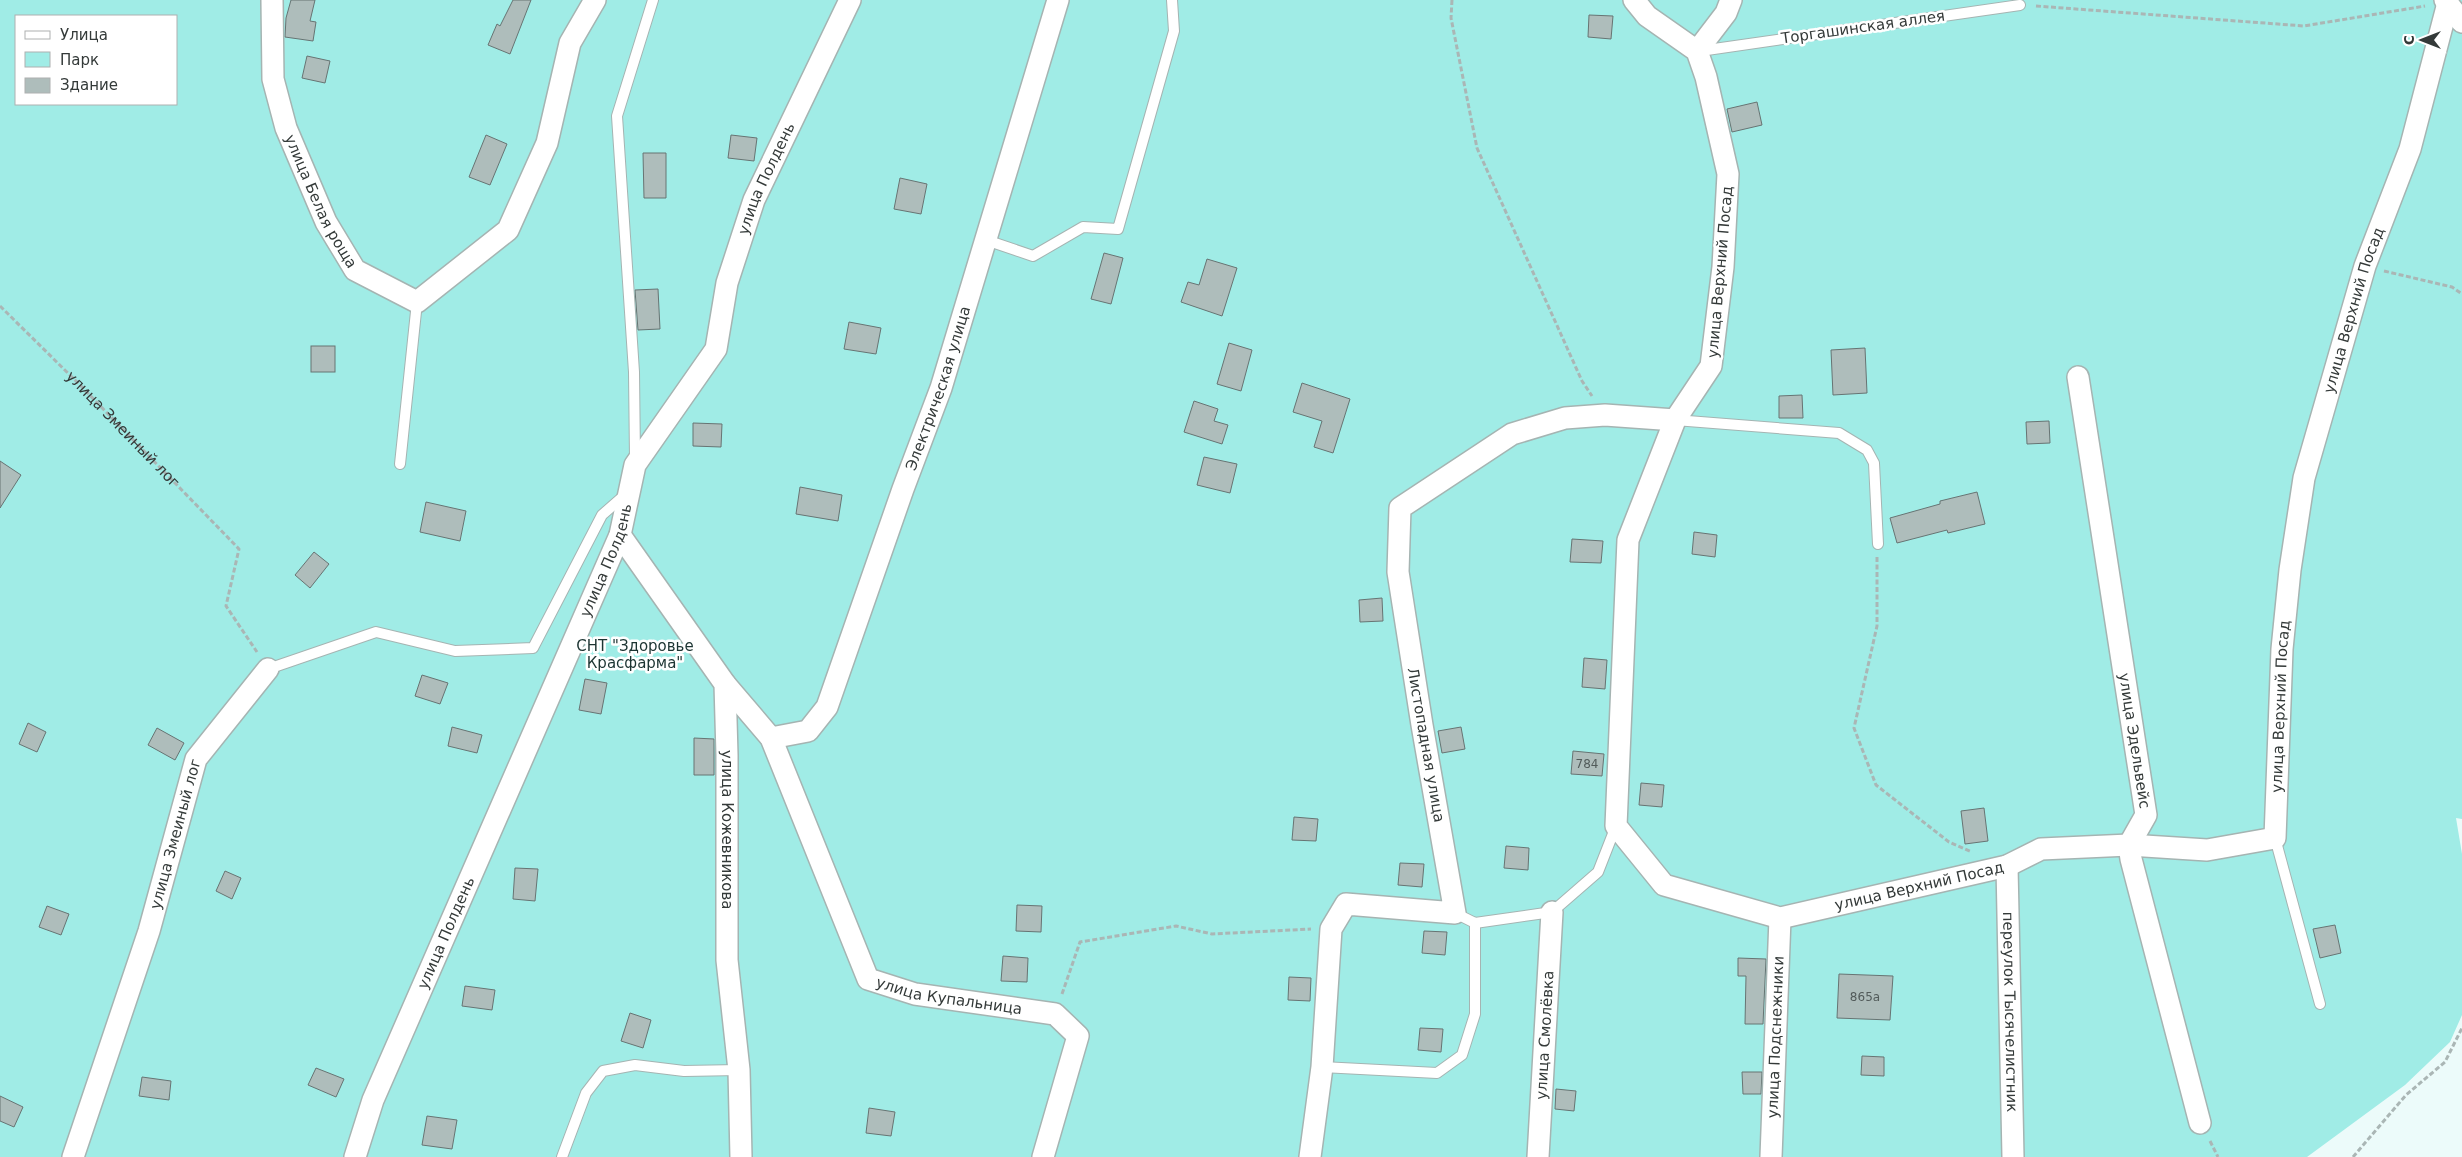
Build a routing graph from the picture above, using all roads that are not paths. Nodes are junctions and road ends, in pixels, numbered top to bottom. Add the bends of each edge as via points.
1 (272, 0) edge
2 (595, 0) edge
3 (653, 0) edge
4 (850, 0) edge
5 (1058, 0) edge
6 (1172, 0) edge
7 (1634, 0) edge
8 (1731, 0) edge
9 (2446, 1) edge
10 (2020, 5) road end
11 (2462, 22) edge
12 (1697, 51) junction
13 (986, 240) junction
14 (417, 302) junction
15 (2078, 377) dead end
16 (1675, 420) junction
17 (400, 464) dead end
18 (635, 465) junction
19 (630, 490) junction
20 (620, 535) junction
21 (1878, 544) road end
22 (268, 669) joint
23 (724, 684) junction
24 (771, 738) junction
25 (1616, 826) junction
26 (2275, 838) junction
27 (2129, 846) junction
28 (2007, 866) junction
29 (1552, 912) junction
30 (1455, 913) junction
31 (1780, 918) junction
32 (1475, 923) junction
33 (2320, 1004) dead end
34 (1322, 1067) junction
35 (739, 1070) junction
36 (2200, 1123) dead end
37 (73, 1157) edge
38 (355, 1157) edge
39 (562, 1157) edge
40 (740, 1157) edge
41 (1043, 1157) edge
42 (1310, 1157) edge
43 (1538, 1157) edge
44 (1771, 1157) edge
45 (2013, 1157) edge

1 - 14 street, улица Белая роща via 273,79 286,128 326,222 355,270
2 - 14 street via 570,43 547,143 508,230
3 - 18 lane via 617,116 633,362
4 - 18 street, улица Полдень via 754,200 727,282 716,349
5 - 13 street, Электрическая улица
6 - 13 lane via 1174,31 1118,228 1084,227 1034,256
7 - 12 street via 1647,16
8 - 12 street via 1726,13
9 - 11 street
9 - 26 street, улица Верхний Посад via 2410,149 2365,266 2304,478 2282,649
10 - 12 lane, Торгашинская аллея
12 - 16 street, улица Верхний Посад via 1722,145 1728,184 1711,366
13 - 24 street, Электрическая улица via 941,388 827,707 808,731
14 - 17 lane
15 - 27 street, улица Эдельвейс via 2146,815
16 - 21 lane via 1839,433 1867,450 1874,463
16 - 25 street, улица Верхний Посад via 1628,540
16 - 30 street, Листопадная улица via 1604,415 1565,418 1512,434 1400,508 1398,572
18 - 19 street, улица Полдень
19 - 20 lane
19 - 22 lane via 602,515 533,648 455,651 376,632
20 - 23 street
20 - 38 street, улица Полдень via 373,1100
22 - 37 street, улица Змеиный лог via 196,759 149,931
23 - 24 street, улица Купальница
23 - 35 street, улица Кожевникова via 727,960
24 - 41 street, улица Купальница via 868,979 916,994 1055,1014 1078,1036
25 - 29 lane via 1598,872
25 - 31 street, улица Верхний Посад via 1664,885
26 - 27 street, улица Верхний Посад via 2207,850
26 - 33 lane
27 - 28 street, улица Верхний Посад via 2041,849
27 - 36 street
28 - 31 street, улица Верхний Посад
28 - 45 street, переулок Тысячелистник
29 - 32 lane
29 - 43 street, улица Смолёвка
30 - 32 lane
30 - 34 street via 1346,904 1330,929
31 - 44 street, улица Подснежники
32 - 34 lane via 1475,1014 1462,1055 1437,1073
34 - 42 street
35 - 39 lane via 684,1071 635,1065 603,1071 586,1093
35 - 40 street, улица Кожевникова

